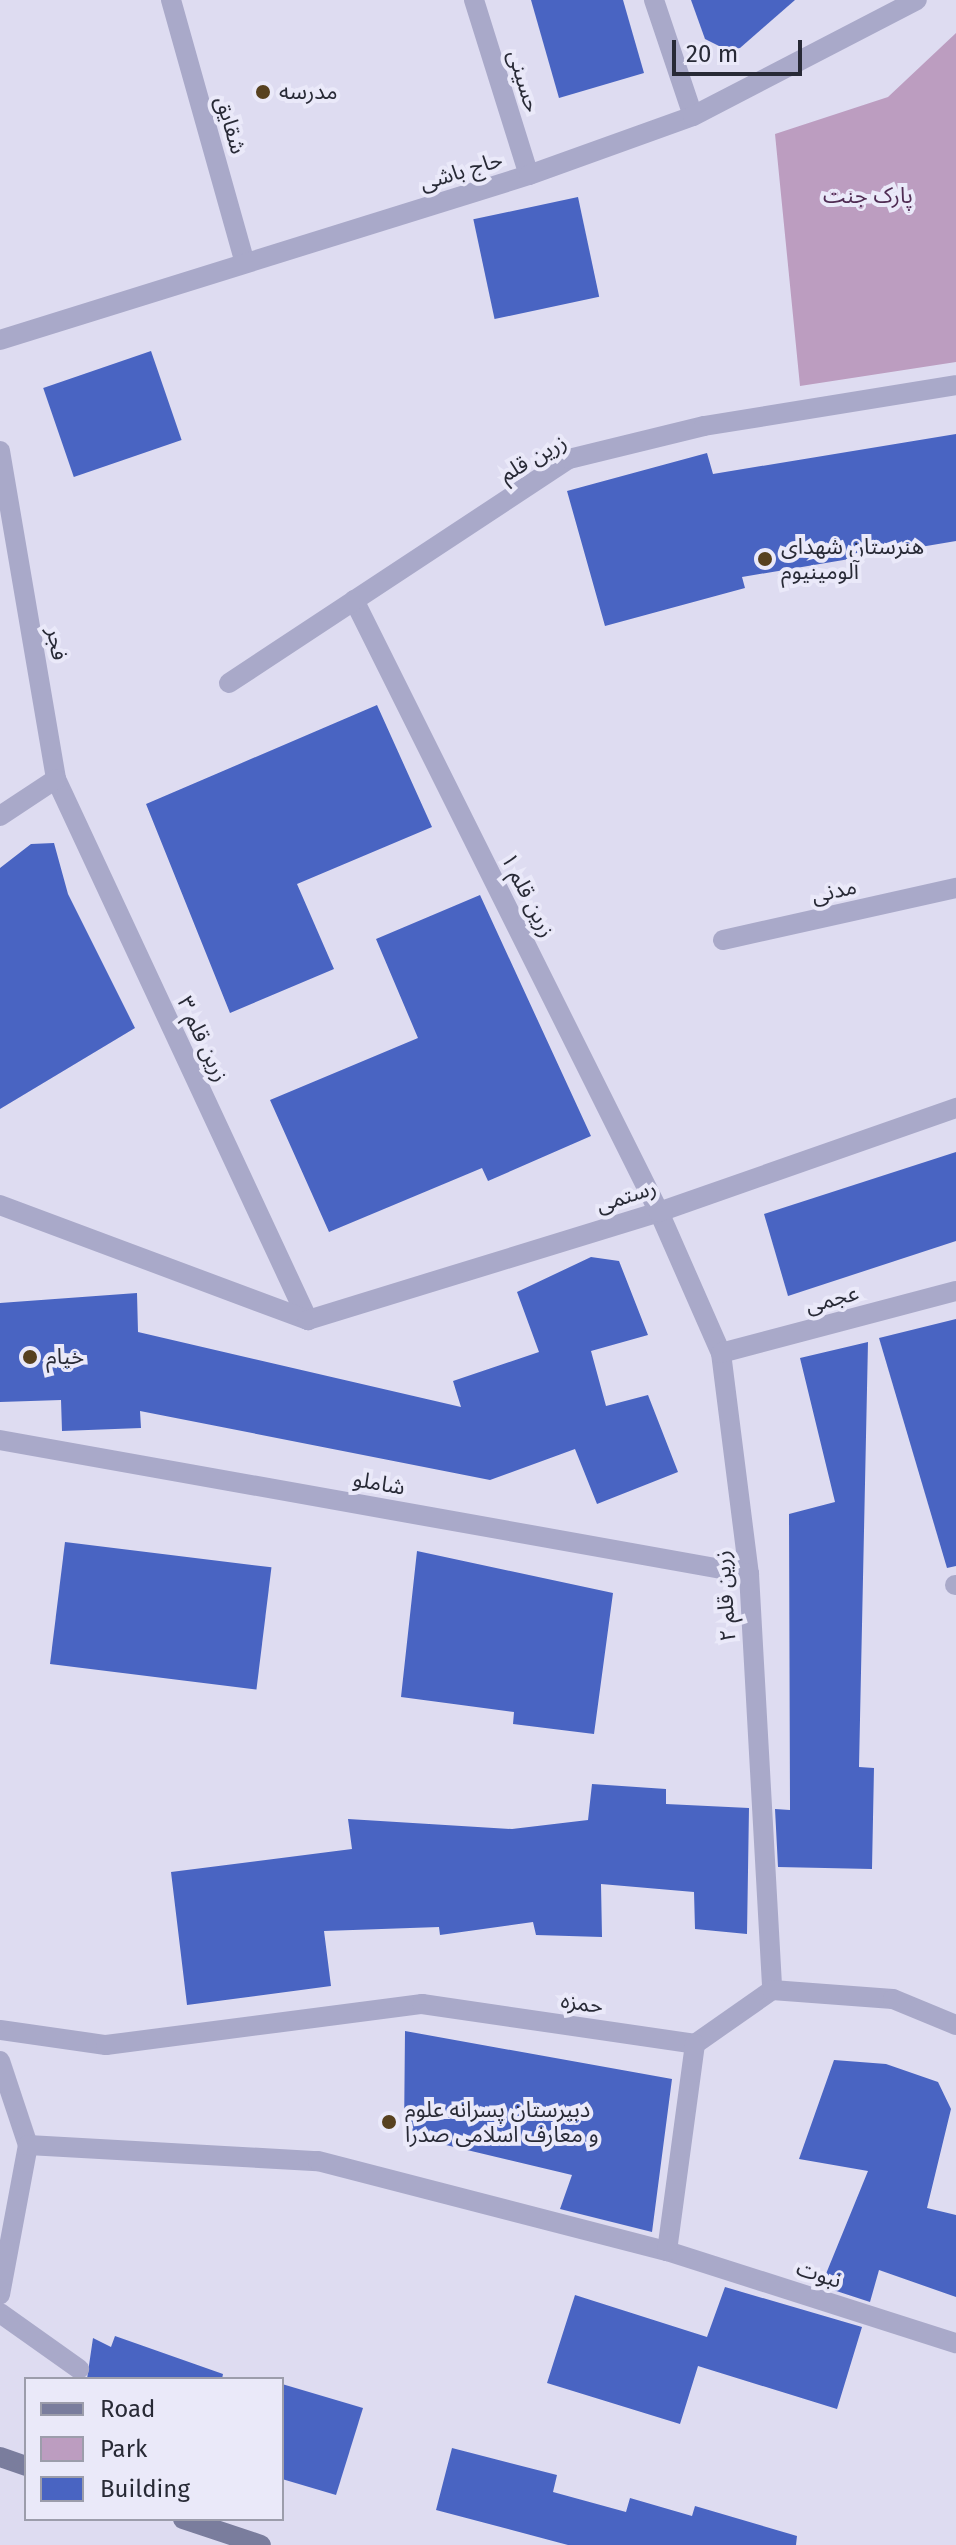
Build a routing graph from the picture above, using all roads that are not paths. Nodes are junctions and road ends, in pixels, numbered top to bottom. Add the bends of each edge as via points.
1 (171, 0) edge
2 (474, 0) edge
3 (654, 0) edge
4 (911, 2) edge
5 (693, 116) junction
6 (529, 175) junction
7 (245, 263) junction
8 (0, 340) edge
9 (956, 385) edge
10 (0, 451) edge
11 (354, 600) junction
12 (229, 683) dead end
13 (56, 779) junction
14 (0, 816) edge
15 (956, 888) edge
16 (723, 940) dead end
17 (956, 1108) edge
18 (0, 1205) edge
19 (659, 1212) junction
20 (956, 1291) edge
21 (308, 1320) junction
22 (721, 1353) junction
23 (0, 1440) edge
24 (749, 1574) junction
25 (772, 1990) junction
26 (956, 2025) edge
27 (0, 2030) edge
28 (695, 2044) junction
29 (0, 2061) edge
30 (28, 2145) junction
31 (667, 2251) junction
32 (0, 2294) edge
33 (0, 2313) edge
34 (956, 2343) edge
35 (79, 2369) dead end
36 (0, 2457) edge
37 (24, 2465) edge
38 (189, 2521) edge
39 (261, 2545) edge

1 - 7 street, شقایق
2 - 6 street, حسینی
3 - 5 street
4 - 5 street, حاج باشی
5 - 6 street, حاج باشی
6 - 7 street, حاج باشی
7 - 8 street, حاج باشی
9 - 11 street, زرین قلم via 704,426 569,459
10 - 13 street, فجر
11 - 12 street, زرین قلم
11 - 19 street, زرین قلم ۱
13 - 14 street
13 - 21 street, زرین قلم ۳
15 - 16 street, مدنی
17 - 19 street, رستمی
18 - 21 street
19 - 21 street, رستمی
19 - 22 street, زرین قلم ۲
20 - 22 street, عجمی
22 - 24 street, زرین قلم ۲
23 - 24 street, شاملو
24 - 25 street, زرین قلم ۲
25 - 26 street via 893,1999
25 - 28 street
27 - 28 street, حمزه via 106,2045 422,2004
28 - 31 street
29 - 30 street
30 - 31 street, نبوت via 318,2161
30 - 32 street
31 - 34 street, نبوت
33 - 35 street
36 - 37 main road
38 - 39 main road

